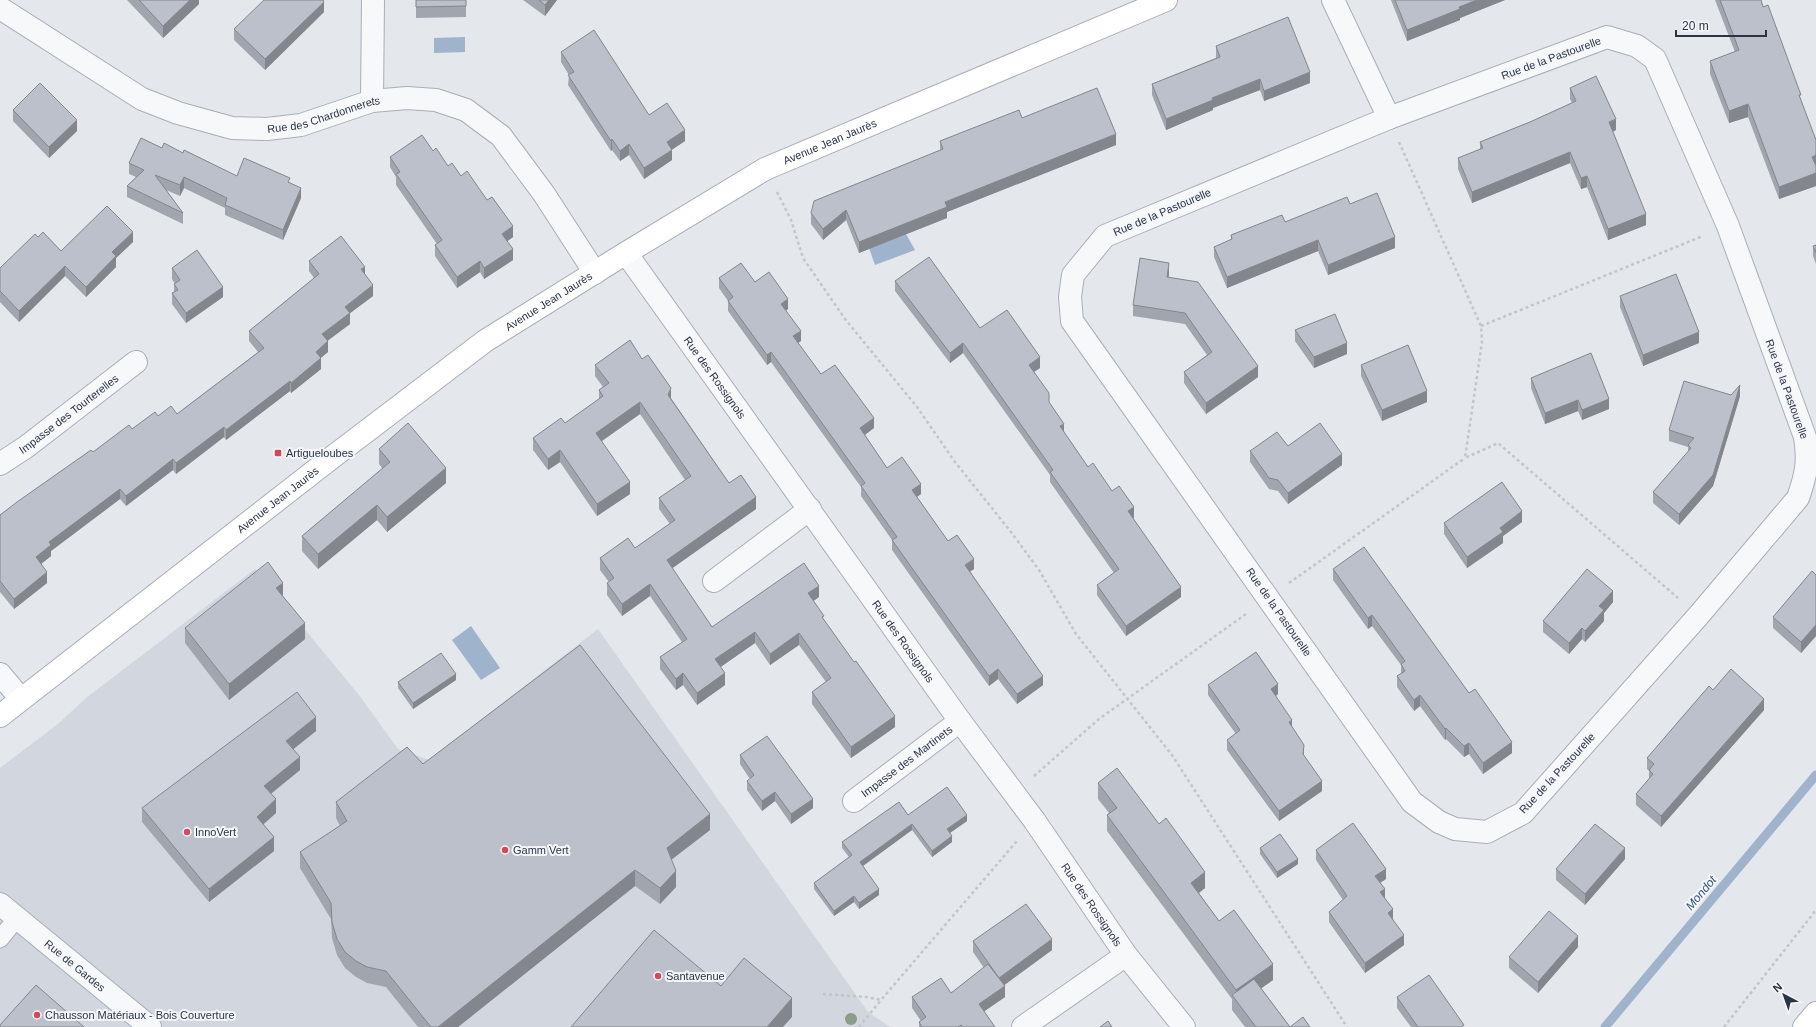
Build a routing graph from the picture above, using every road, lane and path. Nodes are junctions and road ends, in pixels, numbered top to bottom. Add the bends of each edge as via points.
1 (373, 0) edge
2 (1166, 0) edge
3 (1333, 0) edge
4 (0, 8) edge
5 (372, 101) junction
6 (1388, 118) junction
7 (765, 169) junction
8 (1728, 226) junction
9 (626, 253) junction
10 (595, 274) junction
11 (1482, 326) junction
12 (136, 362) dead end
13 (1465, 458) junction
14 (0, 464) edge
15 (810, 508) junction
16 (714, 581) dead end
17 (1268, 598) junction
18 (1699, 616) junction
19 (0, 674) edge
20 (21, 699) junction
21 (1126, 700) junction
22 (0, 716) edge
23 (960, 722) junction
24 (1014, 795) junction
25 (854, 801) dead end
26 (1034, 820) junction
27 (0, 904) edge
28 (1816, 910) edge
29 (17, 918) junction
30 (0, 939) edge
31 (1126, 955) junction
32 (823, 994) dead end
33 (881, 1000) junction
34 (1816, 1013) edge
35 (150, 1027) edge
36 (858, 1027) edge
37 (1023, 1027) edge
38 (1184, 1027) edge
39 (1347, 1027) edge
40 (1724, 1027) edge
41 (1804, 1027) edge

1 - 5 street
2 - 7 street, Avenue Jean Jaurès
3 - 6 street
4 - 5 street, Rue des Chardonnerets via 142,99 178,113 232,128 300,125
5 - 10 street, Rue des Chardonnerets via 407,98 436,100 466,110 481,120 500,136 544,194
6 - 8 street, Rue de la Pastourelle via 1607,37 1637,46 1655,59
6 - 11 path
6 - 17 street, Rue de la Pastourelle via 1105,236 1073,275 1070,297 1072,321
7 - 9 street, Avenue Jean Jaurès
7 - 21 path via 791,220 803,258 845,318 1039,570 1076,634
8 - 11 path
8 - 18 street, Rue de la Pastourelle via 1805,437 1808,456 1806,476 1798,498
9 - 10 street, Avenue Jean Jaurès
9 - 15 street, Rue des Rossignols
10 - 20 street, Avenue Jean Jaurès via 485,341
11 - 13 path via 1482,342
12 - 14 street, Impasse des Tourterelles
13 - 17 path
13 - 18 path via 1498,443
15 - 16 street
15 - 23 street, Rue des Rossignols
17 - 18 street, Rue de la Pastourelle via 1412,802 1440,822 1455,829 1487,832 1522,813
17 - 21 path
19 - 20 street
20 - 22 street, Avenue Jean Jaurès
21 - 24 path via 1099,719
21 - 39 path via 1176,762
23 - 24 street, Rue des Rossignols
23 - 25 street, Impasse des Martinets
24 - 26 street, Rue des Rossignols
26 - 31 street, Rue des Rossignols
26 - 33 path
27 - 29 street, Rue de Gardes
28 - 40 path
29 - 30 lane
29 - 35 street, Rue de Gardes
31 - 37 street
31 - 38 street, Rue des Rossignols
32 - 33 path
33 - 36 path
34 - 41 street

